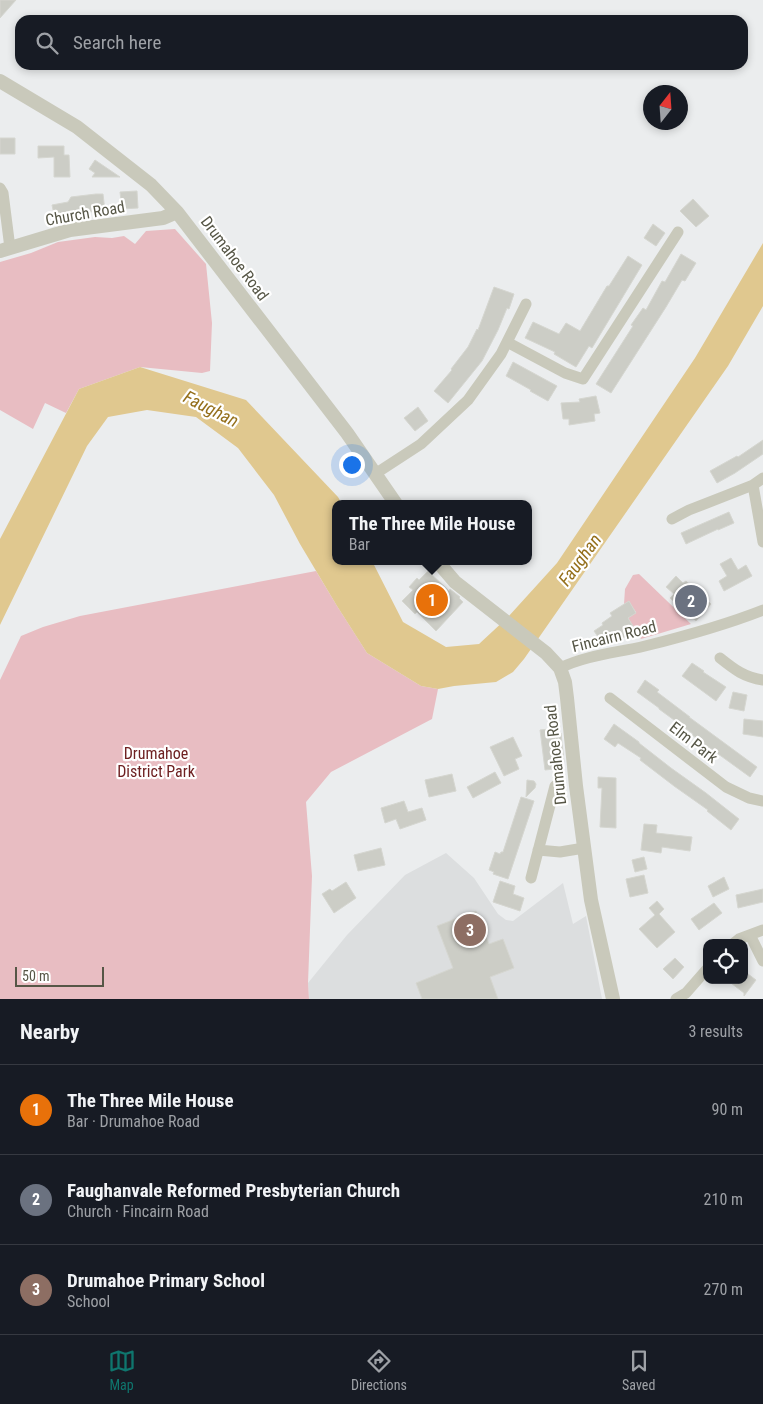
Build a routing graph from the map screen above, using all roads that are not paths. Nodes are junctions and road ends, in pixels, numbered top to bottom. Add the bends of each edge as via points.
1 (0, 81) edge
2 (0, 188) edge
3 (177, 212) junction
4 (678, 232) dead end
5 (5, 249) edge
6 (526, 304) dead end
7 (507, 342) junction
8 (375, 474) junction
9 (763, 478) edge
10 (753, 485) junction
11 (393, 500) edge
12 (672, 519) dead end
13 (763, 542) edge
14 (440, 565) edge
15 (763, 610) edge
16 (720, 658) dead end
17 (560, 668) junction
18 (763, 680) edge
19 (610, 698) dead end
20 (555, 786) dead end
21 (763, 801) edge
22 (584, 848) junction
23 (538, 850) junction
24 (531, 878) dead end
25 (763, 930) edge
26 (750, 935) junction
27 (739, 939) edge
28 (763, 961) edge
29 (703, 974) edge
30 (613, 999) edge
31 (676, 999) edge

1 - 3 street, Drumahoe Road via 77,127 151,185
2 - 5 street via 3,193
3 - 5 street, Church Road via 163,218 70,230
3 - 8 street, Drumahoe Road
4 - 7 street via 583,379
6 - 7 street
7 - 8 street via 468,400 421,444
8 - 11 street, Drumahoe Road
9 - 10 street
10 - 12 street
10 - 13 street
14 - 17 street, Drumahoe Road via 455,582 546,653
15 - 17 street, Fincairn Road via 644,646 597,654
16 - 18 street via 749,678
17 - 22 street, Drumahoe Road via 565,682
19 - 21 street, Elm Park via 726,787
20 - 23 street
22 - 23 street via 560,852
22 - 30 street, Drumahoe Road via 591,900
23 - 24 street
25 - 26 street
26 - 27 street
26 - 28 street
29 - 31 street

